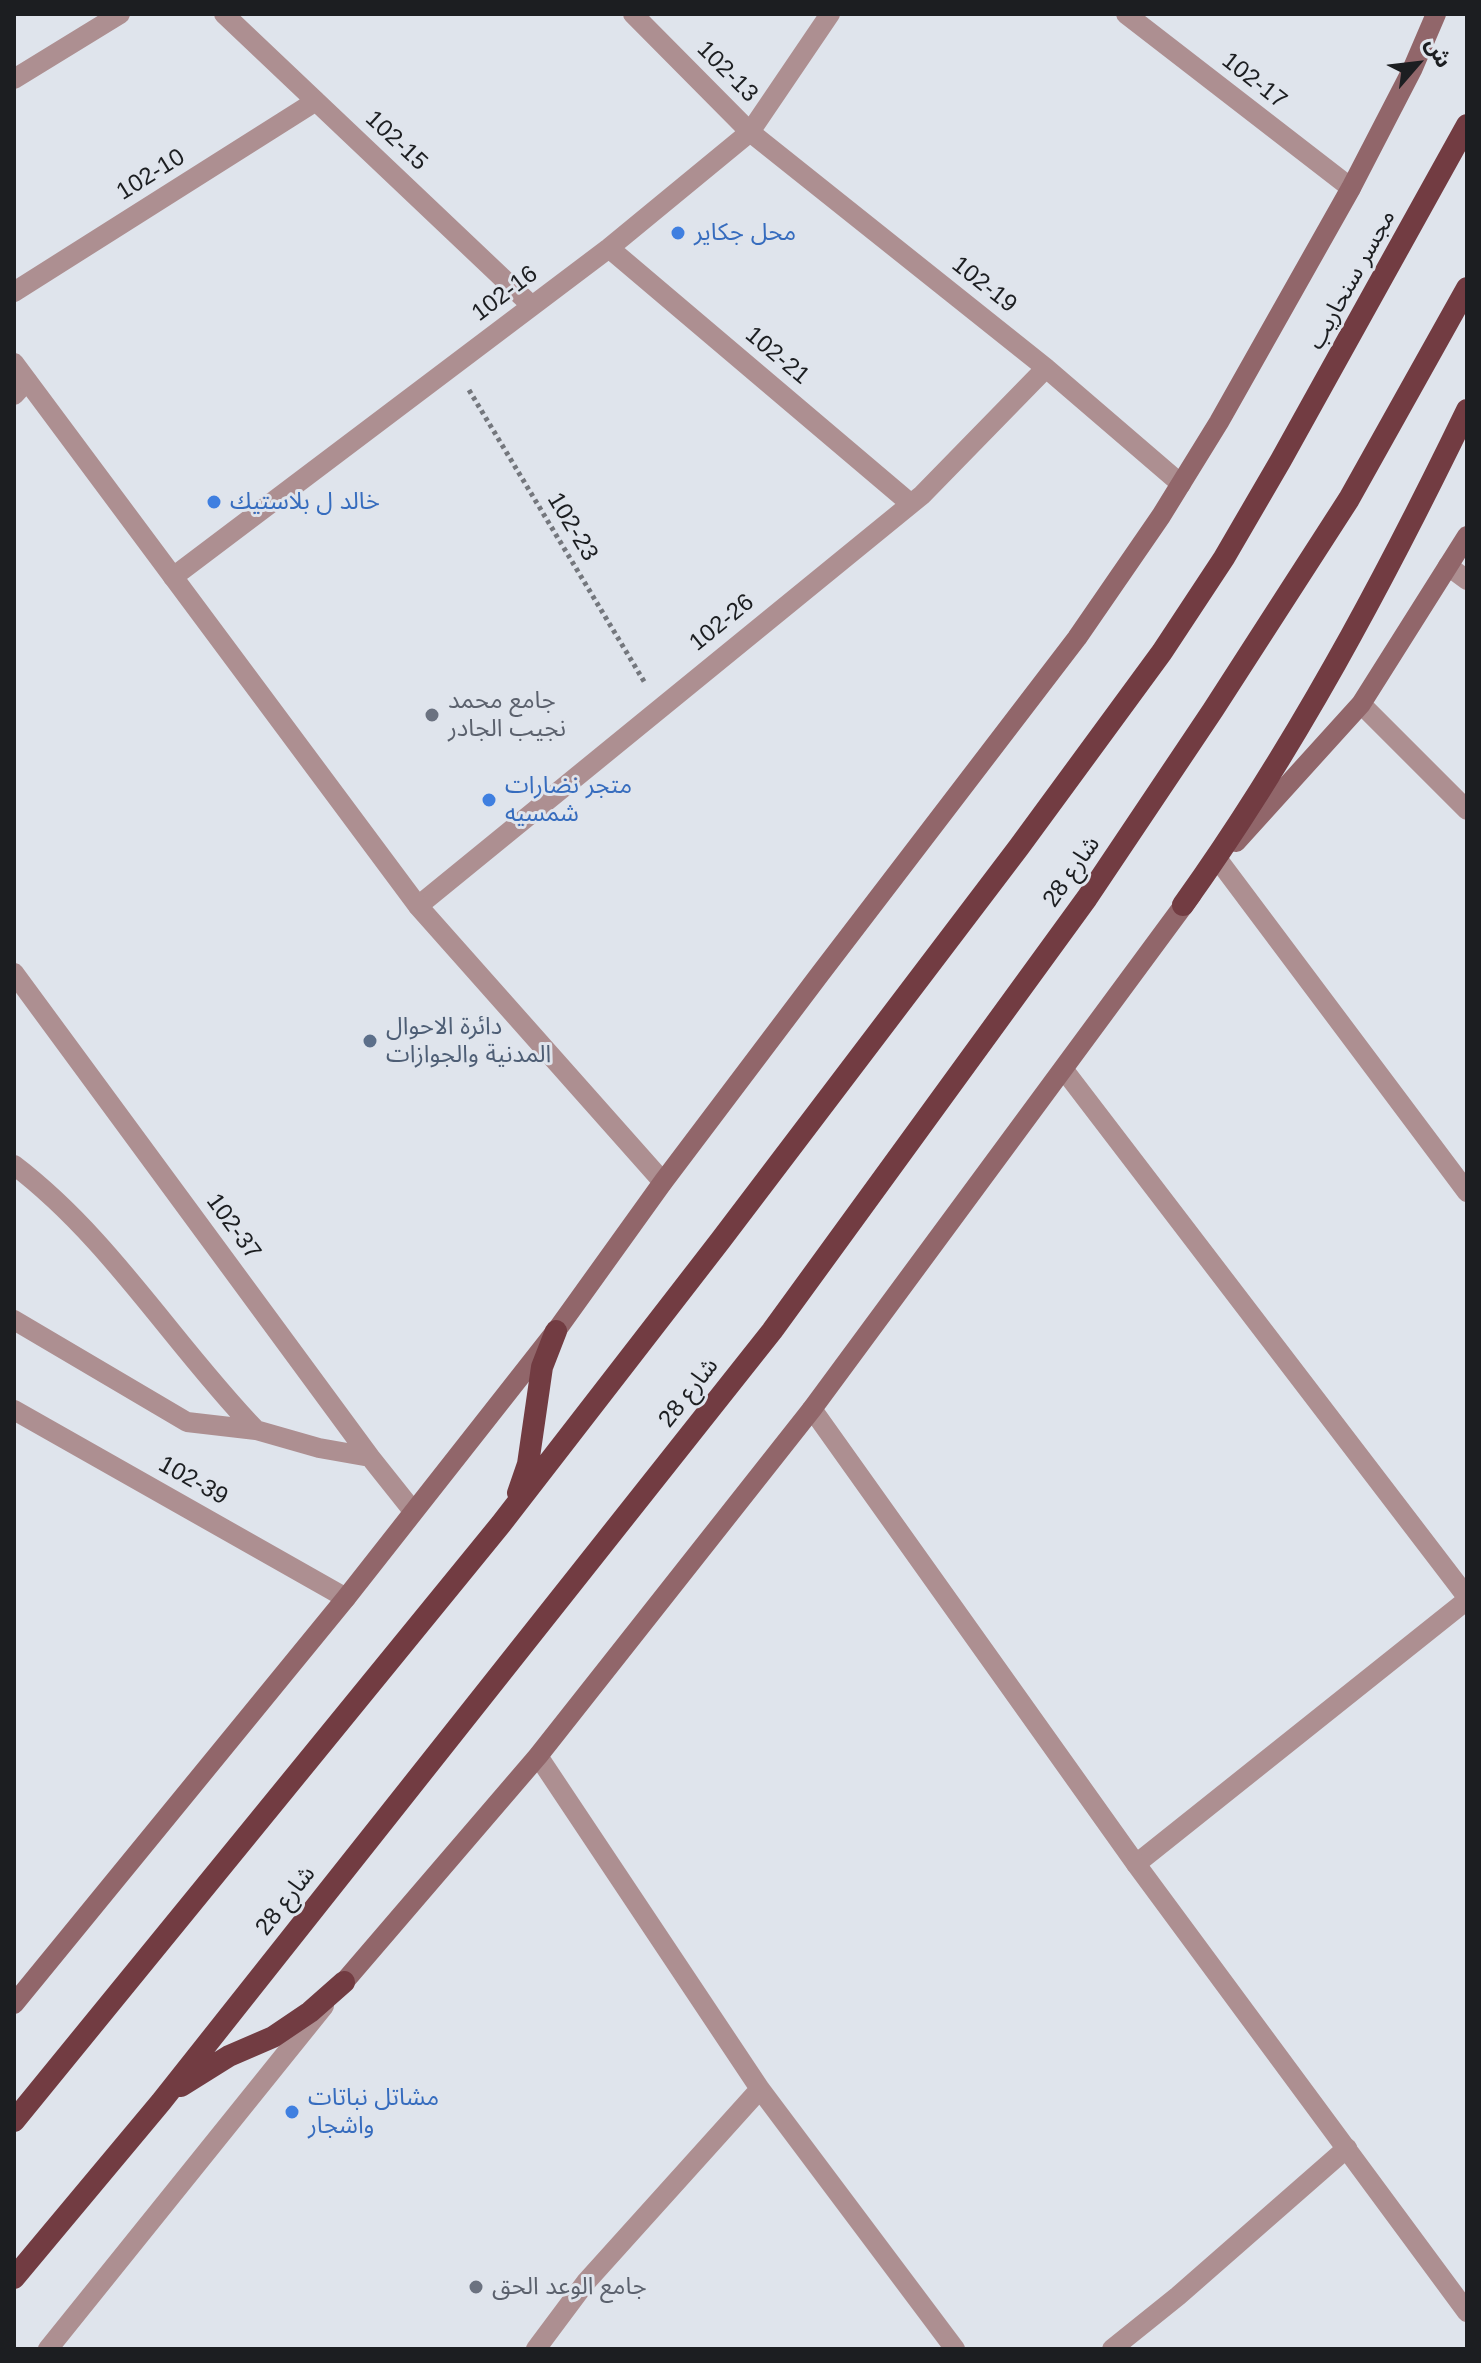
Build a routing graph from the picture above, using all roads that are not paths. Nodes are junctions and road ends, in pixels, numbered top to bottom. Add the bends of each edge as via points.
1 (120, 14) edge
2 (224, 14) edge
3 (633, 14) edge
4 (830, 14) edge
5 (1126, 14) edge
6 (1436, 14) edge
7 (14, 79) edge
8 (316, 101) junction
9 (1467, 125) edge
10 (750, 132) junction
11 (1351, 188) junction
12 (609, 248) junction
13 (1467, 288) edge
14 (14, 292) edge
15 (532, 306) junction
16 (14, 363) edge
17 (1046, 368) junction
18 (21, 388) edge
19 (1467, 410) edge
20 (1181, 484) junction
21 (911, 504) junction
22 (1467, 536) edge
23 (1448, 566) junction
24 (173, 577) junction
25 (1467, 580) edge
26 (1361, 704) junction
27 (1467, 810) edge
28 (1219, 861) junction
29 (1183, 905) junction
30 (418, 906) junction
31 (14, 973) edge
32 (1064, 1070) junction
33 (14, 1165) edge
34 (663, 1182) junction
35 (1467, 1192) edge
36 (14, 1320) edge
37 (556, 1331) junction
38 (812, 1409) junction
39 (14, 1410) edge
40 (256, 1430) junction
41 (370, 1457) junction
42 (413, 1511) junction
43 (501, 1524) junction
44 (346, 1598) junction
45 (1467, 1599) edge
46 (538, 1756) junction
47 (1136, 1864) junction
48 (344, 1982) junction
49 (14, 2004) edge
50 (760, 2089) junction
51 (161, 2102) junction
52 (14, 2121) edge
53 (1347, 2148) junction
54 (14, 2278) edge
55 (1467, 2312) edge
56 (48, 2349) edge
57 (536, 2349) edge
58 (955, 2349) edge
59 (1112, 2349) edge

1 - 7 street
2 - 8 street, 102-15
3 - 10 street, 102-13
4 - 10 street, 102-16
5 - 11 street, 102-17
6 - 11 main road
8 - 14 street, 102-10
8 - 15 street, 102-15
9 - 43 highway, مجسر سنحاريب via 1224,558 1153,664
10 - 12 street, 102-16
10 - 17 street, 102-19
11 - 20 main road
12 - 15 street, 102-16
12 - 21 street, 102-21
13 - 51 highway, شارع 28 via 1349,499 1087,898 772,1331
15 - 24 street, 102-16
16 - 18 street
17 - 20 street, 102-19
17 - 21 street, 102-26
18 - 24 street
19 - 29 highway via 1356,629
20 - 34 main road via 1077,638
21 - 30 street, 102-26
22 - 23 main road
23 - 25 street
23 - 26 main road
24 - 30 street
26 - 27 street
26 - 28 main road
28 - 29 main road
28 - 35 street
29 - 32 main road
30 - 34 street
31 - 41 street, 102-37
32 - 38 main road
32 - 45 street
33 - 40 street via 96,1238
34 - 37 main road
36 - 40 street via 187,1422
37 - 42 main road
37 - 43 highway via 542,1367 528,1464
38 - 46 main road
38 - 47 street
39 - 44 street, 102-39
40 - 41 street
41 - 42 street, 102-37
42 - 44 main road
43 - 52 highway
44 - 49 main road
45 - 47 street
46 - 48 main road
46 - 50 street
47 - 53 street
48 - 51 highway via 273,2037 229,2056
48 - 56 street
50 - 57 street via 586,2282
50 - 58 street
51 - 54 highway, شارع 28
53 - 55 street
53 - 59 street

